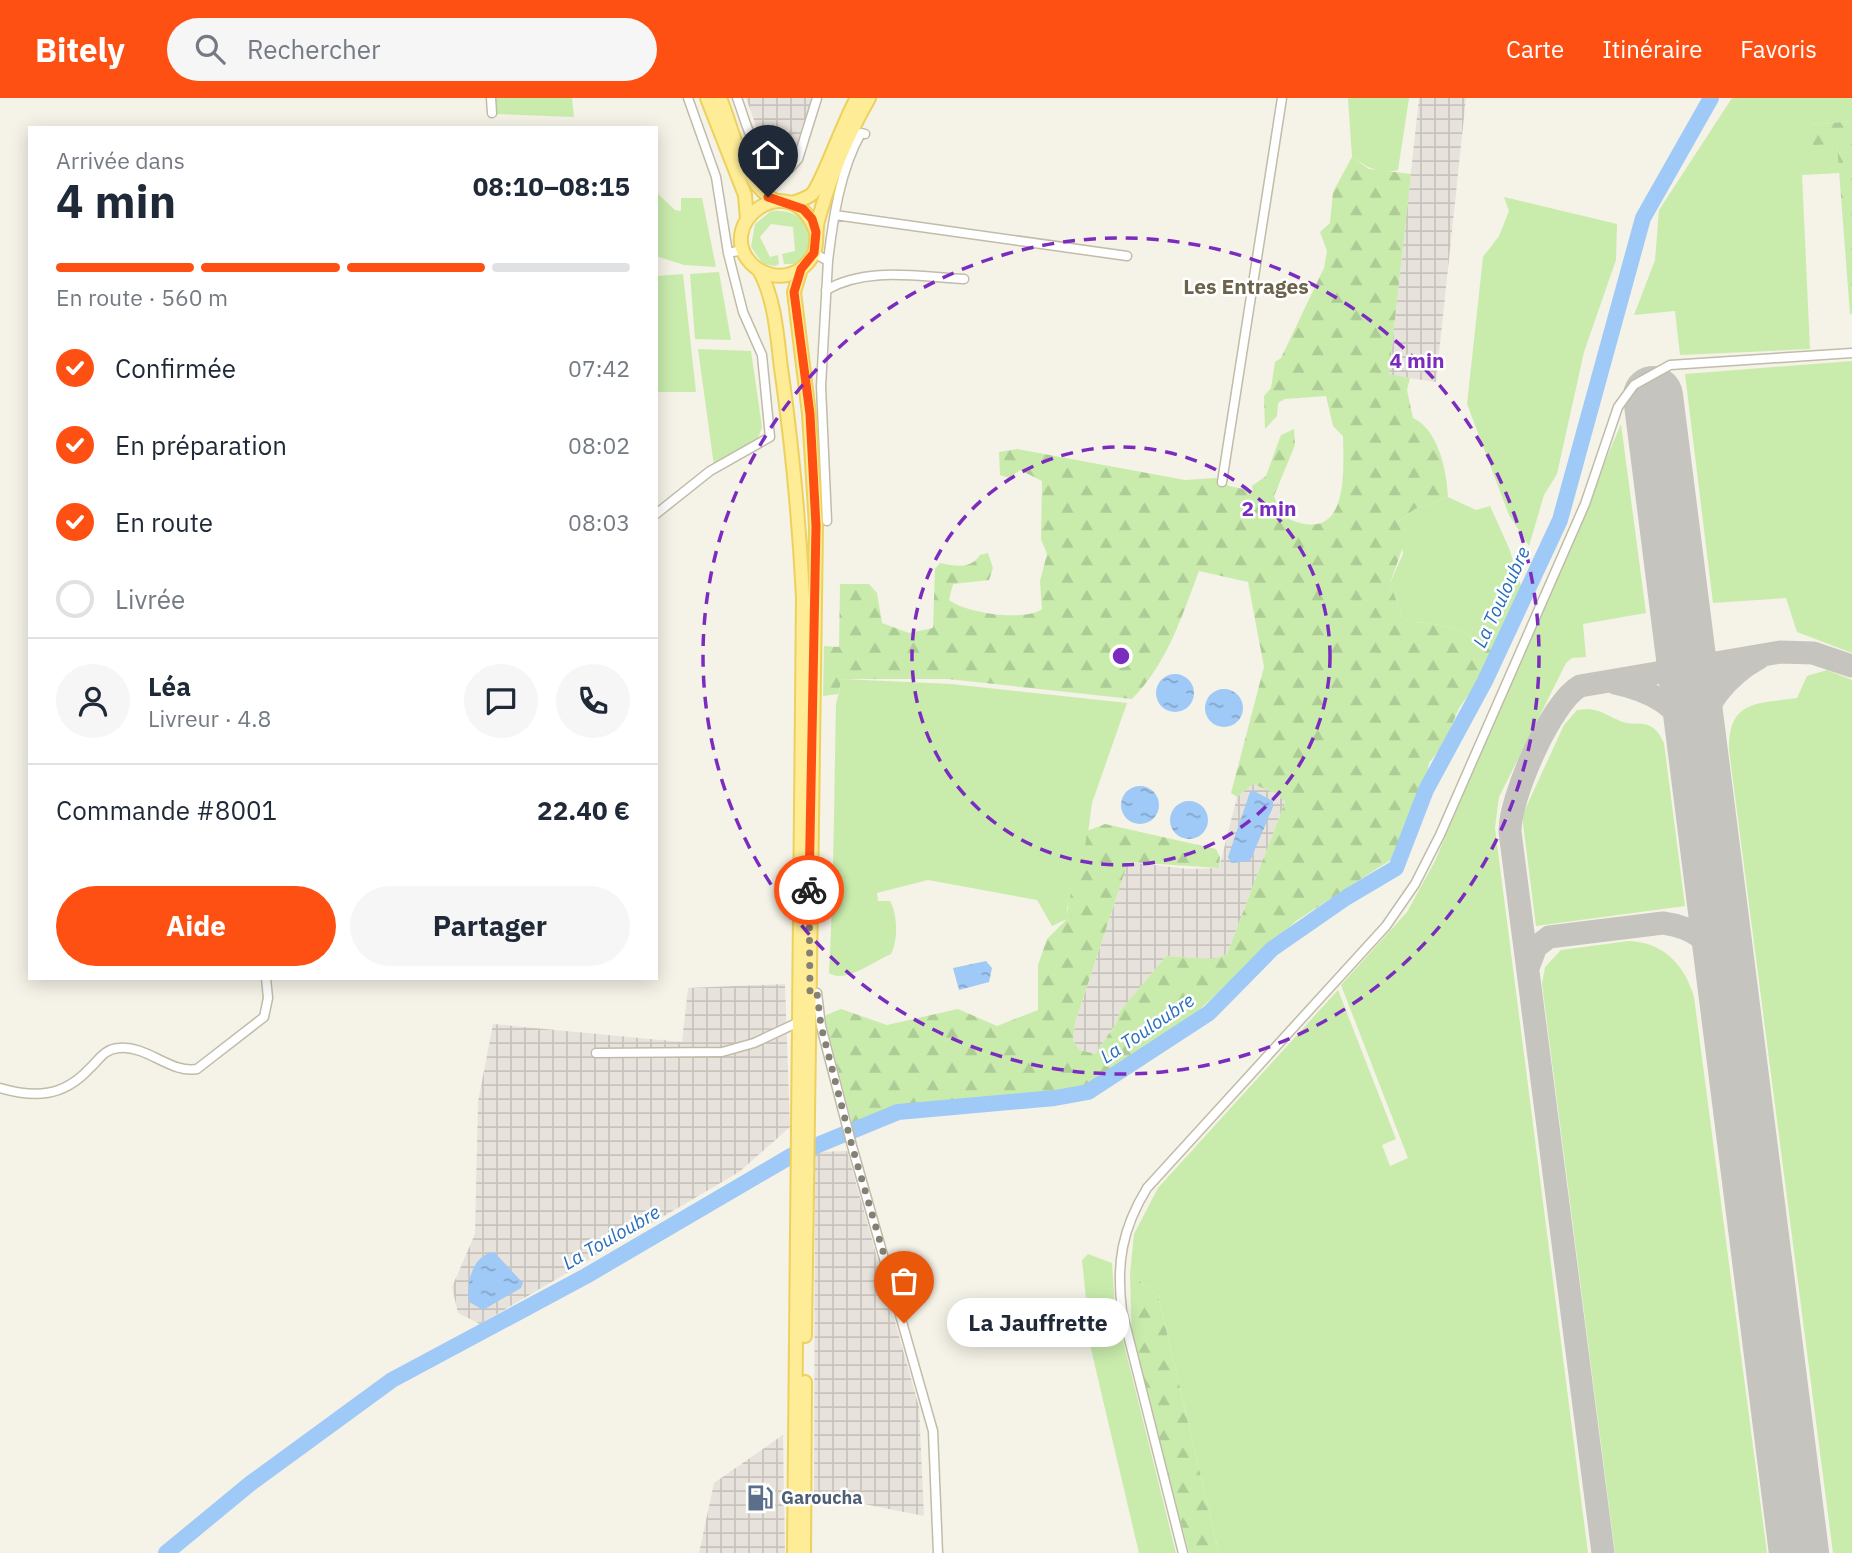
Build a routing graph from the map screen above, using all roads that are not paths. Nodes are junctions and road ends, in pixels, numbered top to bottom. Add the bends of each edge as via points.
1 (491, 98) edge
2 (688, 98) edge
3 (707, 98) edge
4 (720, 98) edge
5 (737, 98) edge
6 (817, 98) edge
7 (857, 98) edge
8 (869, 98) edge
9 (1282, 98) edge
10 (492, 113) dead end
11 (866, 134) dead end
12 (776, 201) junction
13 (792, 203) junction
14 (835, 215) junction
15 (747, 219) junction
16 (816, 232) junction
17 (743, 250) junction
18 (728, 253) junction
19 (814, 253) junction
20 (1127, 256) dead end
21 (828, 261) junction
22 (801, 269) junction
23 (759, 270) junction
24 (964, 279) dead end
25 (827, 290) junction
26 (1852, 353) edge
27 (1222, 482) dead end
28 (658, 512) edge
29 (827, 521) dead end
30 (266, 980) edge
31 (805, 994) junction
32 (805, 1020) junction
33 (596, 1053) dead end
34 (0, 1088) edge
35 (803, 1168) junction
36 (794, 1553) edge
37 (804, 1553) edge
38 (937, 1553) edge
39 (1183, 1553) edge

1 - 10 street
2 - 18 street via 716,177
3 - 15 main road via 745,195
4 - 12 main road via 748,171 758,188
5 - 6 street via 757,150 777,168 790,168 798,159
7 - 13 main road via 818,186
8 - 16 main road via 854,125
9 - 27 street
11 - 14 street via 861,133 856,141
12 - 13 main road
12 - 15 main road via 759,206
13 - 16 main road via 812,219
14 - 20 street
14 - 21 street
15 - 17 main road
16 - 19 main road
17 - 18 street
17 - 23 main road
18 - 28 street via 743,312 762,355 770,437 710,471
19 - 21 street
19 - 22 main road
21 - 25 street
22 - 23 main road via 780,276
22 - 31 main road via 794,292 810,414 816,526
23 - 31 main road via 770,291 786,401 802,570
24 - 25 street via 872,274
25 - 29 street via 821,386
26 - 39 street via 1670,365 1634,385 1618,407 1585,504 1415,884 1386,926 1147,1188 1134,1208 1117,1276
30 - 34 street via 264,1017 197,1069 189,1071 152,1054 122,1047 102,1055 58,1093 24,1095
31 - 32 main road
31 - 38 street via 817,993 852,1146 933,1431
32 - 33 street via 722,1052
32 - 35 main road
35 - 36 main road
35 - 37 main road

